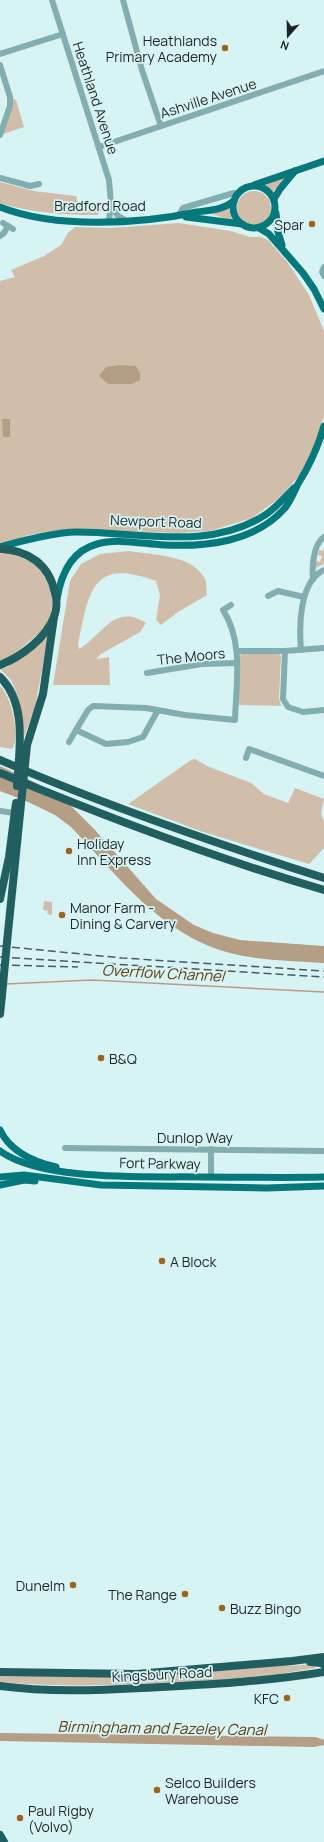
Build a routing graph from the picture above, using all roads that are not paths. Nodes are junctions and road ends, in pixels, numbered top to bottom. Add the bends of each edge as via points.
1 (52, 0) edge
2 (123, 0) edge
3 (63, 34) junction
4 (0, 54) edge
5 (0, 65) edge
6 (324, 71) edge
7 (161, 126) junction
8 (0, 135) edge
9 (99, 147) junction
10 (324, 161) edge
11 (295, 171) junction
12 (0, 178) edge
13 (39, 184) dead end
14 (248, 187) junction
15 (238, 194) junction
16 (274, 199) junction
17 (208, 201) junction
18 (234, 201) junction
19 (111, 204) junction
20 (0, 207) edge
21 (208, 210) junction
22 (275, 211) junction
23 (178, 216) junction
24 (210, 219) junction
25 (125, 220) junction
26 (109, 221) junction
27 (242, 224) junction
28 (8, 226) dead end
29 (259, 228) junction
30 (0, 236) edge
31 (284, 250) junction
32 (324, 267) edge
33 (324, 276) edge
34 (324, 309) edge
35 (324, 426) edge
36 (297, 485) junction
37 (324, 537) edge
38 (0, 548) edge
39 (324, 570) edge
40 (313, 579) junction
41 (268, 596) dead end
42 (304, 597) junction
43 (57, 601) junction
44 (231, 606) dead end
45 (54, 617) junction
46 (324, 648) edge
47 (301, 650) junction
48 (238, 651) junction
49 (285, 651) junction
50 (237, 663) junction
51 (0, 665) edge
52 (147, 673) dead end
53 (0, 677) edge
54 (158, 710) junction
55 (324, 710) edge
56 (76, 730) junction
57 (69, 742) dead end
58 (246, 758) dead end
59 (0, 760) edge
60 (21, 766) junction
61 (0, 773) edge
62 (324, 776) edge
63 (20, 800) junction
64 (0, 811) edge
65 (15, 813) junction
66 (324, 878) edge
67 (324, 890) edge
68 (0, 899) edge
69 (0, 1014) edge
70 (0, 1130) edge
71 (65, 1148) dead end
72 (211, 1149) junction
73 (0, 1151) edge
74 (324, 1151) edge
75 (78, 1173) junction
76 (0, 1177) edge
77 (210, 1177) junction
78 (324, 1177) edge
79 (93, 1184) junction
80 (0, 1185) edge
81 (324, 1186) edge
82 (324, 1657) edge
83 (292, 1661) junction
84 (324, 1665) edge
85 (0, 1672) edge
86 (324, 1672) edge
87 (0, 1686) edge
88 (0, 1835) edge
89 (4, 1842) edge

1 - 3 street, Heathland Avenue
2 - 7 street via 142,70
3 - 4 street
3 - 9 street, Heathland Avenue
5 - 8 street via 10,97 10,106
6 - 7 street, Ashville Avenue
7 - 9 street, Ashville Avenue
9 - 19 street, Heathland Avenue via 109,180
10 - 11 main road
11 - 14 main road
11 - 16 main road
12 - 13 street via 19,185
14 - 15 main road
14 - 16 main road via 263,188
15 - 17 street
15 - 18 main road
16 - 22 main road
17 - 21 street
17 - 23 street via 183,208
18 - 21 main road, Bradford Road via 222,209
18 - 27 main road via 234,211
19 - 25 street via 117,215
19 - 26 street, Heathland Avenue
20 - 26 main road, Bradford Road via 24,215 60,220
21 - 23 main road, Bradford Road
21 - 24 street
22 - 29 main road via 270,222
22 - 31 main road
23 - 24 main road, Bradford Road
23 - 25 main road, Bradford Road
24 - 27 main road, Bradford Road
25 - 26 main road, Bradford Road
27 - 29 main road via 250,228
28 - 30 street
29 - 31 main road via 269,234
31 - 34 main road via 314,289
32 - 33 street
35 - 36 main road, Newport Road via 319,445
36 - 38 main road, Newport Road via 266,514 238,528 209,535 178,537 75,532 16,542
36 - 43 main road, Newport Road via 292,498 267,523 225,542 175,546 106,542 89,546 75,556 66,568
37 - 40 street via 318,542 312,570
38 - 43 highway via 22,552 36,559 46,569
39 - 40 street
40 - 42 street
41 - 42 street via 278,591
42 - 47 street via 300,620
43 - 45 highway
44 - 48 street via 223,610 233,630
45 - 51 highway via 45,633 36,642 10,662
45 - 60 highway via 43,694
46 - 47 street
47 - 49 street
48 - 49 street
48 - 50 street
49 - 55 street via 283,699 288,707 303,712
50 - 52 street, The Moors via 202,664
50 - 54 street via 235,720
53 - 60 highway via 12,693 18,712
54 - 56 street via 93,706
54 - 56 street via 143,737 128,742 106,744
56 - 57 street
58 - 62 street via 249,749
59 - 66 highway, bridge via 75,792 221,846
60 - 63 highway, bridge
61 - 67 highway, bridge via 216,857
63 - 65 highway
63 - 69 highway, bridge
64 - 65 street
65 - 68 highway
70 - 75 main road via 11,1146 29,1157
71 - 72 street, Dunlop Way
72 - 74 street, Dunlop Way
72 - 77 street
73 - 75 main road, Fort Parkway via 21,1162 44,1169
75 - 77 main road, Fort Parkway
76 - 79 main road, Fort Parkway via 24,1175
77 - 78 main road, Fort Parkway
79 - 80 main road via 24,1180
79 - 81 main road, Fort Parkway via 267,1188
82 - 83 highway, Kingsbury Road
83 - 84 highway
83 - 85 highway, Kingsbury Road via 136,1674
86 - 87 highway, Kingsbury Road via 224,1684 120,1689
88 - 89 highway

